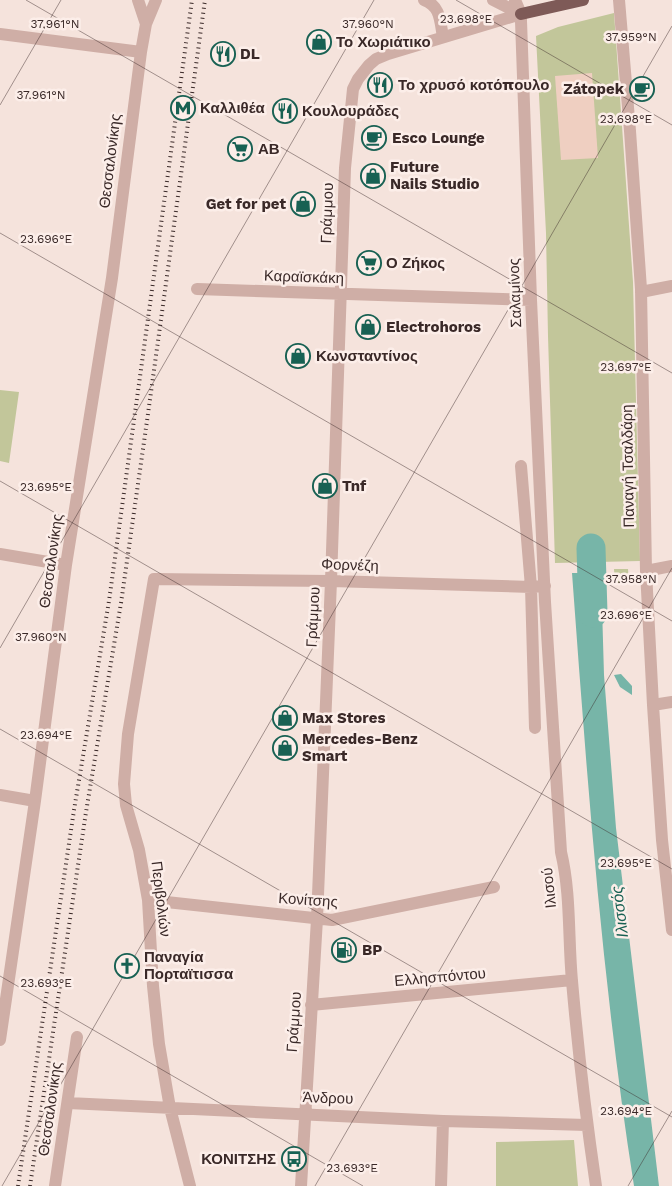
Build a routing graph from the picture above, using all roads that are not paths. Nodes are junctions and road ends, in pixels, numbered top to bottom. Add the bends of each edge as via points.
1 (138, 0) edge
2 (156, 0) edge
3 (424, 0) edge
4 (494, 0) edge
5 (508, 0) edge
6 (515, 0) edge
7 (583, 0) edge
8 (619, 0) edge
9 (521, 14) junction
10 (146, 24) junction
11 (0, 34) edge
12 (443, 37) junction
13 (141, 52) junction
14 (672, 286) edge
15 (196, 289) dead end
16 (640, 292) junction
17 (340, 295) junction
18 (531, 300) junction
19 (521, 466) dead end
20 (0, 554) edge
21 (66, 566) junction
22 (672, 566) edge
23 (646, 571) junction
24 (331, 581) junction
25 (545, 586) junction
26 (531, 587) junction
27 (672, 702) edge
28 (653, 705) junction
29 (535, 728) dead end
30 (128, 734) joint
31 (0, 795) edge
32 (35, 801) junction
33 (667, 839) edge
34 (494, 887) dead end
35 (148, 900) junction
36 (317, 919) junction
37 (672, 930) edge
38 (572, 980) junction
39 (312, 1005) junction
40 (78, 1037) dead end
41 (0, 1040) edge
42 (68, 1103) junction
43 (170, 1108) junction
44 (304, 1114) junction
45 (443, 1121) junction
46 (587, 1126) junction
47 (56, 1186) edge
48 (190, 1186) edge
49 (301, 1186) edge
50 (441, 1186) edge
51 (596, 1186) edge

1 - 10 street
2 - 10 street, Θεσσαλονίκης
3 - 12 street via 438,10
4 - 9 street
5 - 9 street
6 - 9 street, Σαλαμίνος
7 - 9 main road
8 - 16 street, Παναγή Τσαλδάρη
9 - 12 street
9 - 18 street, Σαλαμίνος
10 - 13 street, Θεσσαλονίκης
11 - 13 street
12 - 17 street, Γράμμου via 376,59 358,79 351,98 344,168
13 - 21 street, Θεσσαλονίκης via 112,278
14 - 16 street
15 - 17 street, Καραϊσκάκη
16 - 23 street, Παναγή Τσαλδάρη
17 - 18 street, Καραϊσκάκη
17 - 24 street, Γράμμου
18 - 25 street, Σαλαμίνος
19 - 26 street
20 - 21 street
21 - 32 street, Θεσσαλονίκης
22 - 23 street
23 - 28 street, Παναγή Τσαλδάρη
24 - 26 street, Φορνέζη
24 - 30 street, Φορνέζη via 154,579
24 - 36 street, Γράμμου
25 - 26 street, Φορνέζη
25 - 38 street, Ιλισού via 560,842 566,873
26 - 29 street
27 - 28 street
28 - 33 street, Παναγή Τσαλδάρη
30 - 35 street, Περιβολιών via 124,784 126,804
31 - 32 street
32 - 41 street, Θεσσαλονίκης
33 - 37 street, Παναγή Τσαλδάρη
34 - 36 street, Κονίτσης via 332,920
35 - 36 street, Κονίτσης
35 - 43 street, Περιβολιών via 159,1044
36 - 39 street, Γράμμου
38 - 39 street, Ελλησπόντου
38 - 46 street, Ιλισού
39 - 44 street, Γράμμου
40 - 42 street, Θεσσαλονίκης
42 - 43 street, Άνδρου
42 - 47 street, Θεσσαλονίκης
43 - 44 street, Άνδρου
43 - 48 street, Περιβολιών
44 - 45 street, Άνδρου
44 - 49 street, Γράμμου
45 - 46 street, Άνδρου
45 - 50 street
46 - 51 street, Ιλισού

